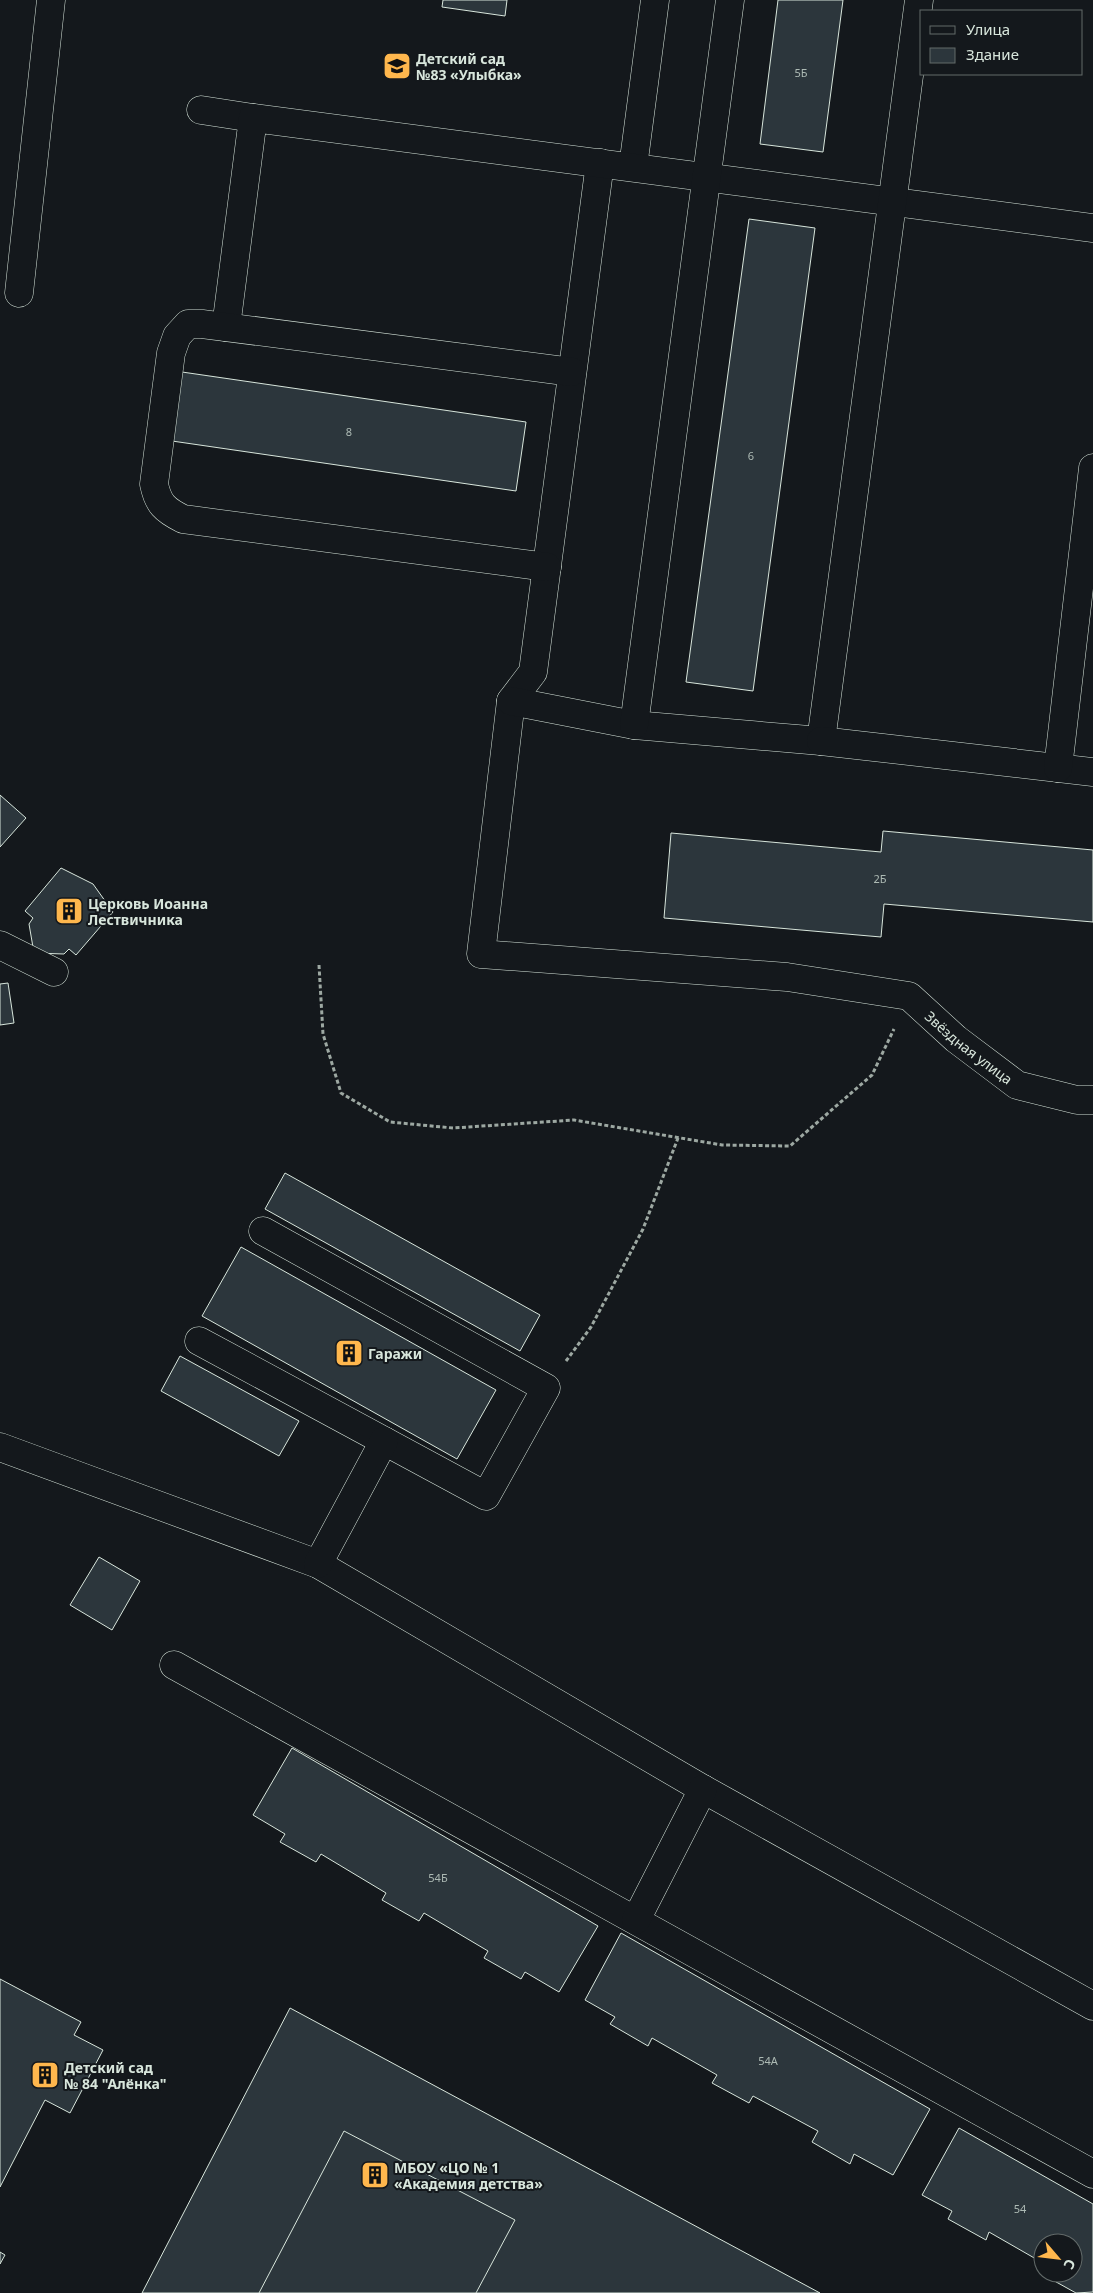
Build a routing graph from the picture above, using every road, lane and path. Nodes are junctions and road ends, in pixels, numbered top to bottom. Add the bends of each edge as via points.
1 (51, 0) edge
2 (655, 0) edge
3 (730, 0) edge
4 (919, 0) edge
5 (201, 110) dead end
6 (253, 118) junction
7 (600, 163) junction
8 (633, 167) junction
9 (707, 177) junction
10 (892, 202) junction
11 (1093, 228) edge
12 (19, 293) dead end
13 (226, 327) junction
14 (572, 372) junction
15 (1093, 468) edge
16 (547, 567) junction
17 (511, 701) junction
18 (634, 725) junction
19 (821, 741) junction
20 (1058, 768) junction
21 (1093, 772) edge
22 (0, 945) edge
23 (319, 965) dead end
24 (54, 972) dead end
25 (909, 996) junction
26 (1093, 1100) edge
27 (678, 1138) junction
28 (263, 1231) dead end
29 (200, 1341) dead end
30 (546, 1388) junction
31 (384, 1441) junction
32 (0, 1447) edge
33 (318, 1564) junction
34 (174, 1665) dead end
35 (703, 1789) junction
36 (636, 1920) junction
37 (1093, 2006) edge
38 (1093, 2174) edge

1 - 12 street
2 - 8 street
3 - 9 street
4 - 10 street
5 - 6 street
6 - 7 street
6 - 13 street
7 - 8 street
7 - 14 street
8 - 9 street
9 - 10 street
9 - 18 street
10 - 11 street
10 - 19 street
13 - 14 street
13 - 16 street via 188,324 177,336 171,353 154,484 157,497 168,512 183,519
14 - 16 street
15 - 20 street
16 - 17 street via 532,672
17 - 18 street
17 - 25 street via 481,954 787,977
18 - 19 street
19 - 20 street
20 - 21 street
22 - 24 street
23 - 27 path via 322,1034 341,1093 390,1122 453,1128 574,1120
25 - 26 street, Звёздная улица via 956,1038 1017,1085 1077,1100
25 - 27 path via 872,1075 790,1146 722,1145
27 - 30 path via 635,1245 591,1327
28 - 30 street
29 - 31 street
30 - 31 street via 486,1496
31 - 33 street
32 - 33 street
33 - 35 street
34 - 36 street
35 - 36 street
35 - 37 street
36 - 38 street

